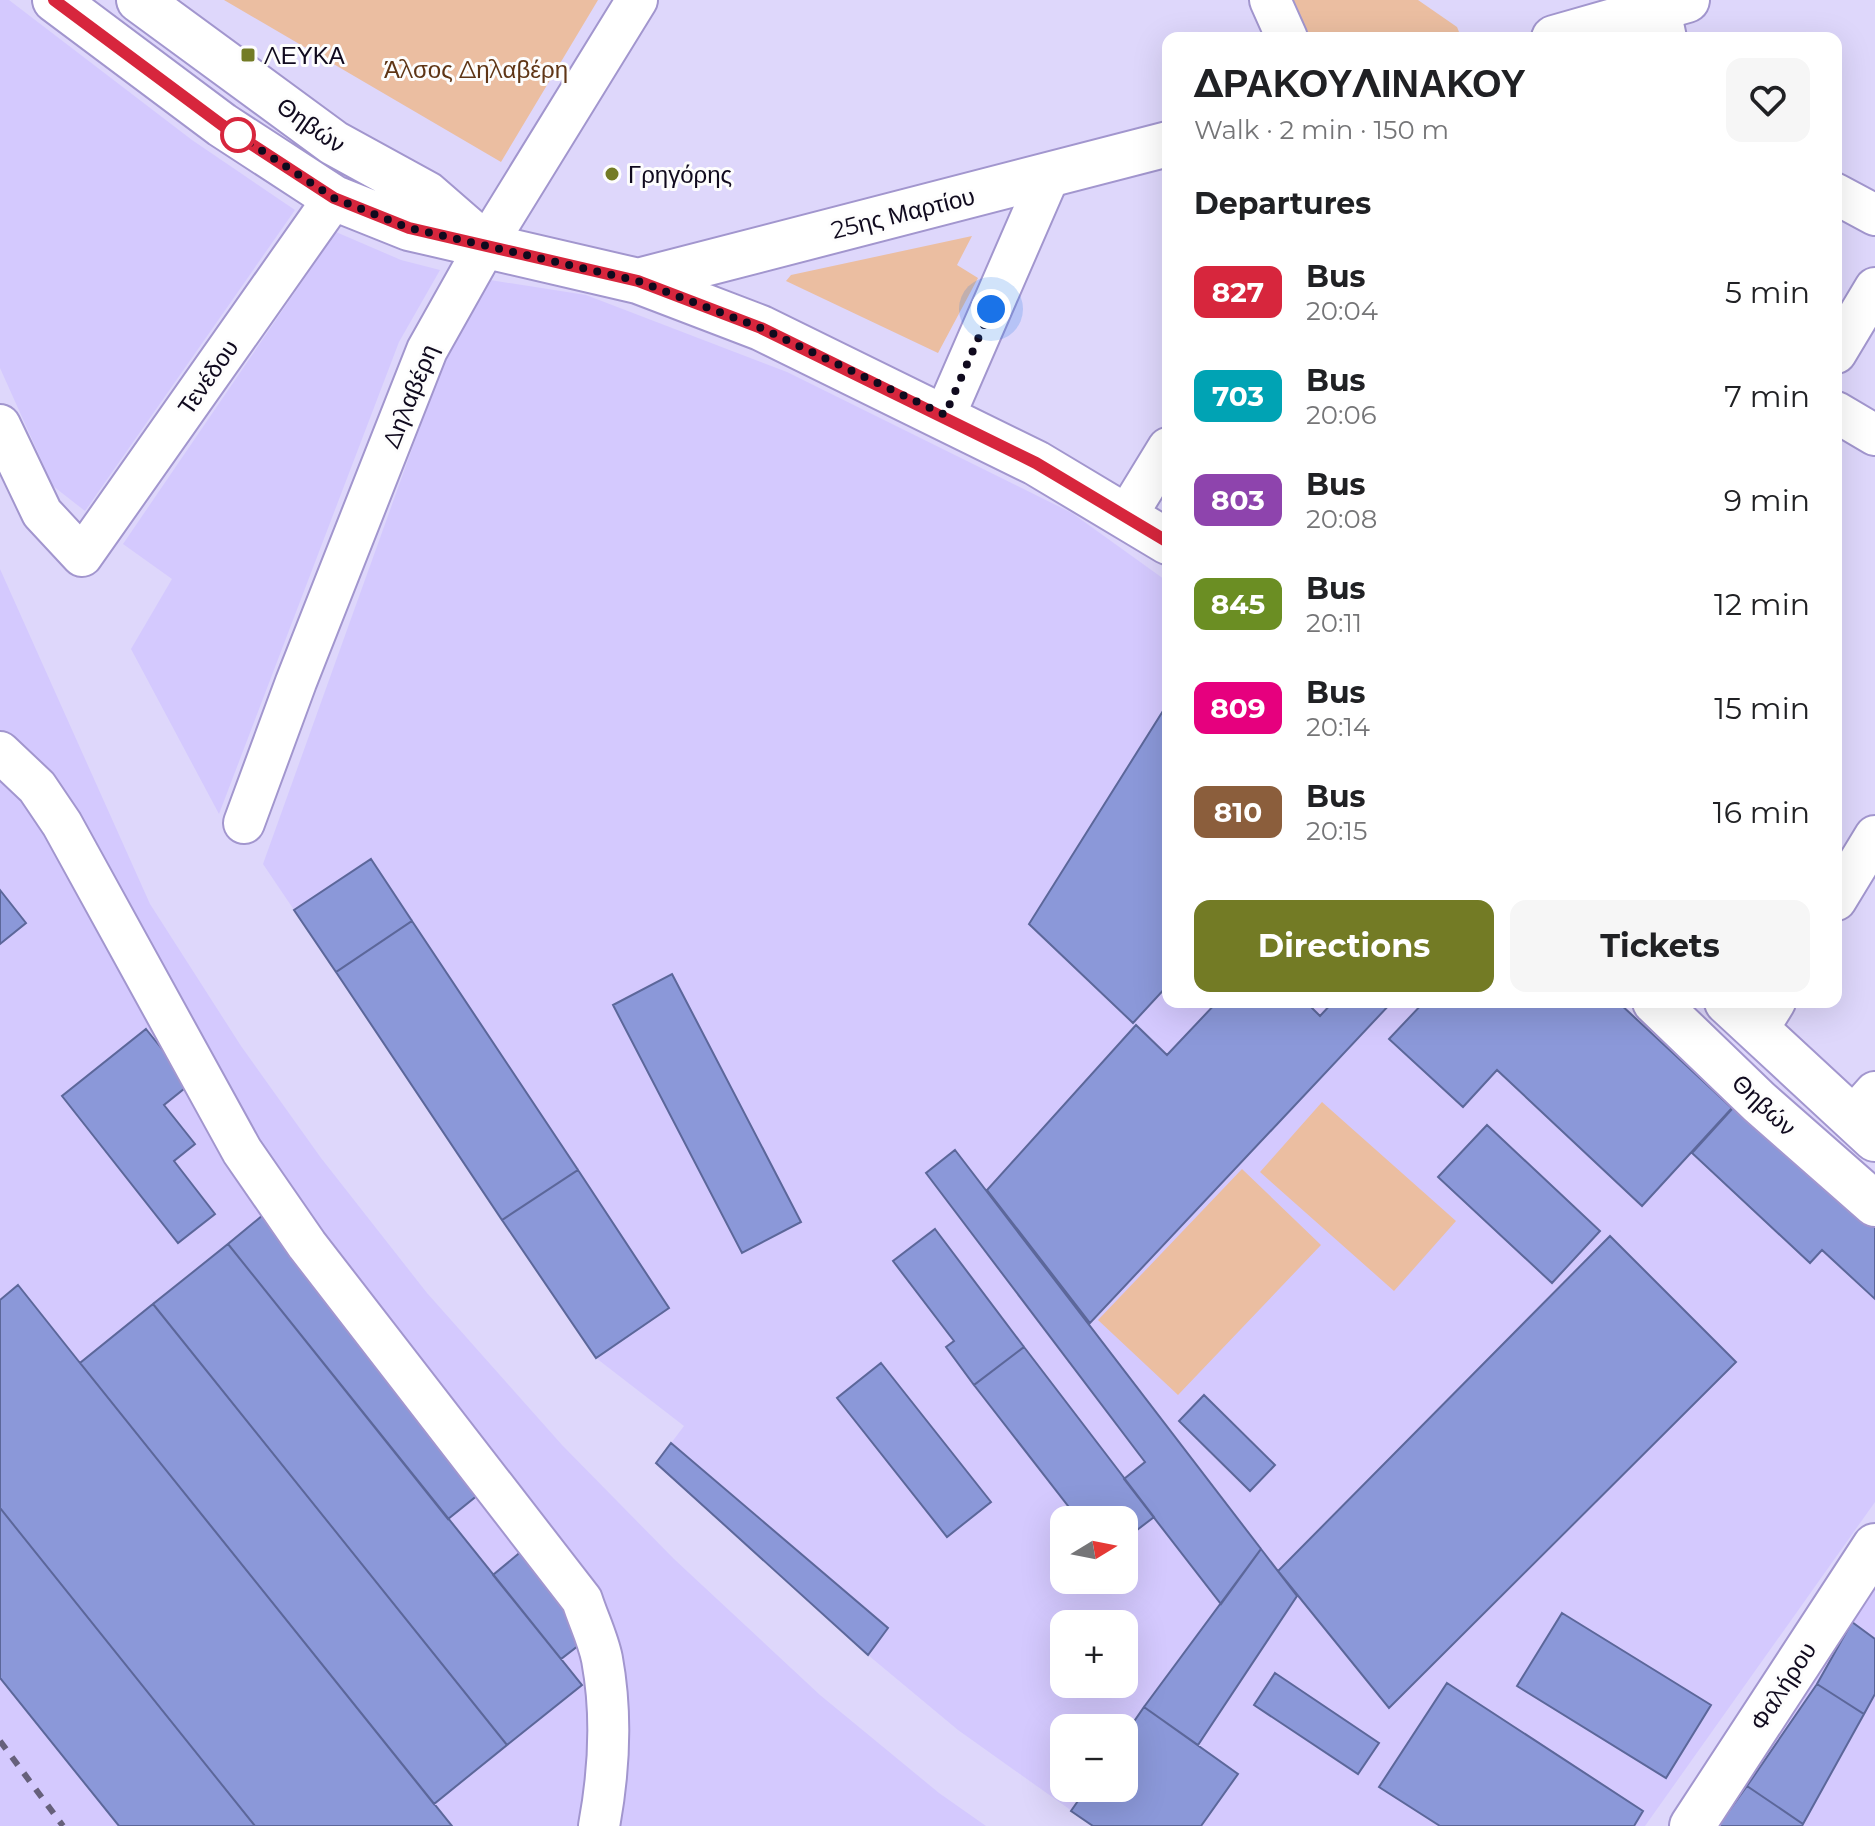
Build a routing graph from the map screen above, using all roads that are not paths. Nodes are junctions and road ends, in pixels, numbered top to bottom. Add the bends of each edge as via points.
1 (55, 0) edge
2 (139, 0) edge
3 (637, 0) edge
4 (1270, 0) edge
5 (1596, 0) edge
6 (1668, 12) edge
7 (1284, 32) edge
8 (1580, 32) edge
9 (1162, 146) edge
10 (1049, 176) junction
11 (1842, 197) edge
12 (334, 198) junction
13 (1875, 215) edge
14 (486, 245) junction
15 (638, 281) junction
16 (1875, 288) edge
17 (1842, 343) edge
18 (945, 415) junction
19 (1842, 416) edge
20 (0, 425) edge
21 (1875, 435) edge
22 (1162, 458) edge
23 (1127, 515) junction
24 (1162, 538) edge
25 (0, 752) edge
26 (244, 823) dead end
27 (1875, 836) edge
28 (1842, 890) edge
29 (1661, 1008) edge
30 (1753, 1012) edge
31 (1867, 1117) edge
32 (1875, 1204) edge
33 (1875, 1546) edge
34 (599, 1826) edge
35 (1692, 1826) edge

1 - 12 main road, Θηβών via 222,125
2 - 14 main road, Θηβών via 334,143 427,194
3 - 14 street, Δηλαβέρη
4 - 7 street
5 - 6 street
6 - 8 main road
9 - 10 main road, 25ης Μαρτίου
10 - 15 main road, 25ης Μαρτίου
10 - 18 street
11 - 13 street
12 - 14 main road, Θηβών via 409,228
12 - 20 street, Τενέδου via 82,556 42,513
14 - 15 main road, Θηβών
14 - 26 street, Δηλαβέρη via 427,350
15 - 18 main road, Θηβών via 761,328
16 - 17 street
18 - 23 main road, Θηβών
19 - 21 street
22 - 23 street
23 - 24 main road, Θηβών
25 - 34 street via 37,787 62,824 250,1163 307,1245 582,1600 602,1657 608,1713
27 - 28 street
29 - 32 main road, Θηβών
30 - 31 main road, Θηβών
33 - 35 main road, Φαλήρου

